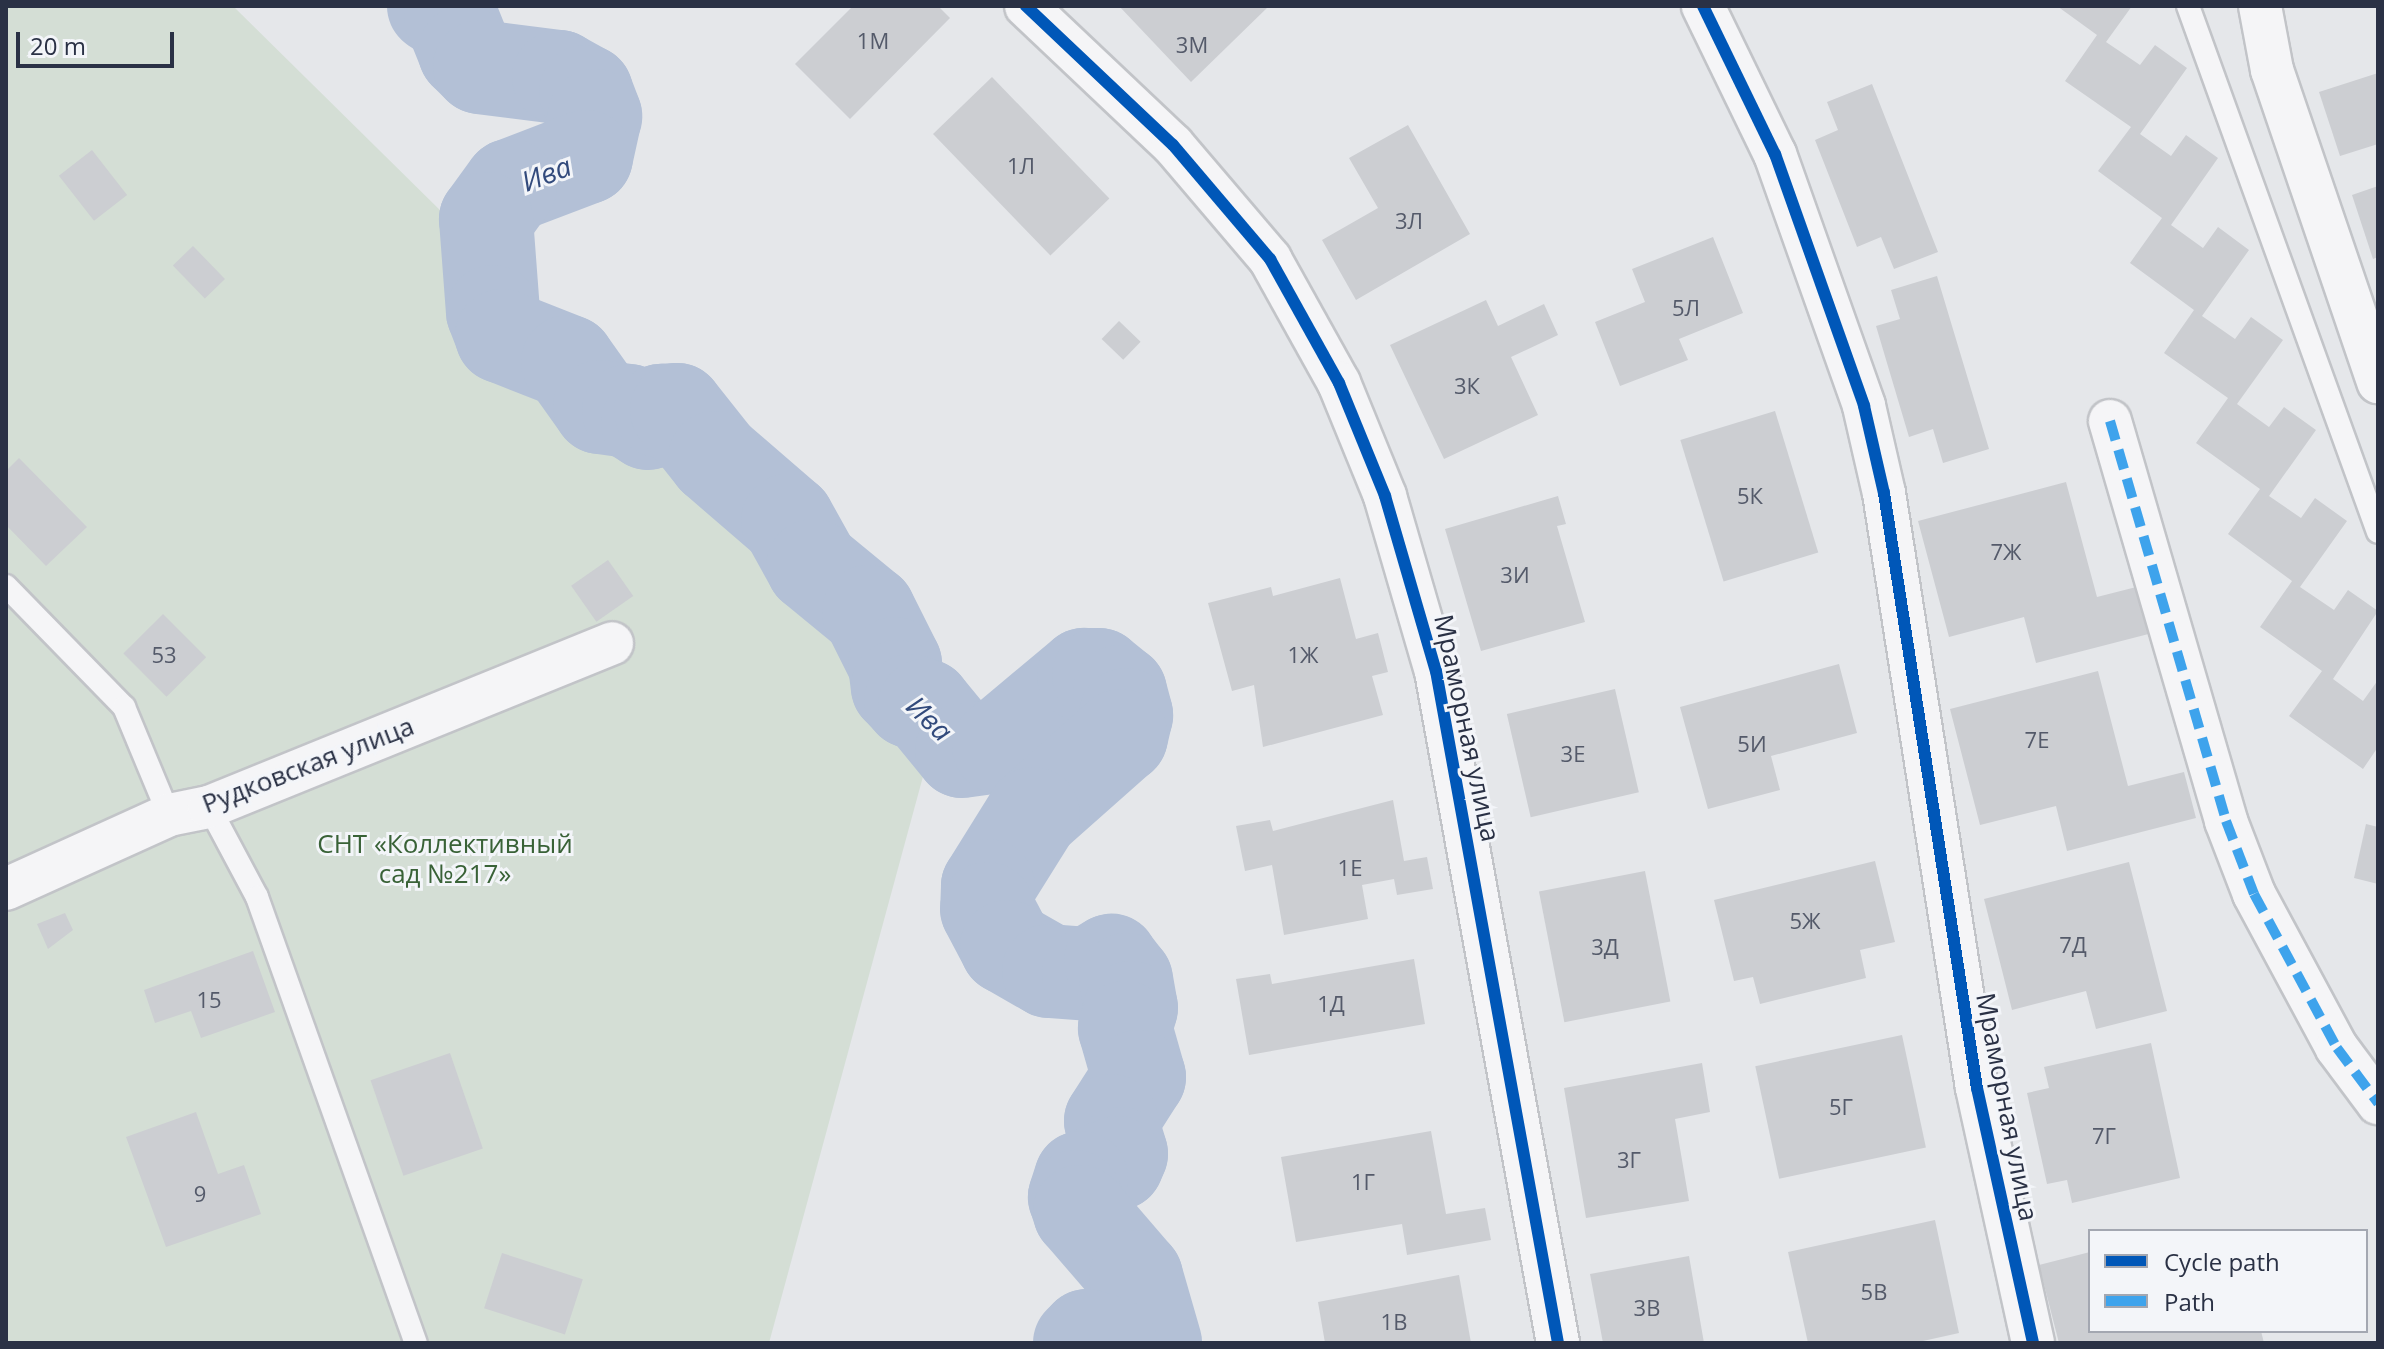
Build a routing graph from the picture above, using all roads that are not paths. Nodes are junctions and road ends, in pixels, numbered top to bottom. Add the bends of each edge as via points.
1 (1026, 6) edge
2 (1703, 6) edge
3 (2188, 6) edge
4 (2260, 6) edge
5 (2378, 382) edge
6 (2110, 421) dead end
7 (2378, 532) edge
8 (6, 586) edge
9 (612, 643) dead end
10 (209, 807) junction
11 (169, 815) junction
12 (6, 889) edge
13 (2378, 1103) edge
14 (416, 1343) edge
15 (1558, 1343) edge
16 (2033, 1343) edge

1 - 15 street, Мраморная улица via 1173,145 1270,259 1339,383 1379,481 1436,671
2 - 16 street, Мраморная улица via 1775,154 1864,406 1884,493 1977,1088
3 - 7 lane
4 - 5 street via 2272,70
6 - 13 street via 2226,821 2254,894 2337,1048
8 - 11 lane via 124,707
9 - 10 street, Рудковская улица
10 - 11 street, Рудковская улица
10 - 14 lane via 257,897
11 - 12 street, Рудковская улица

